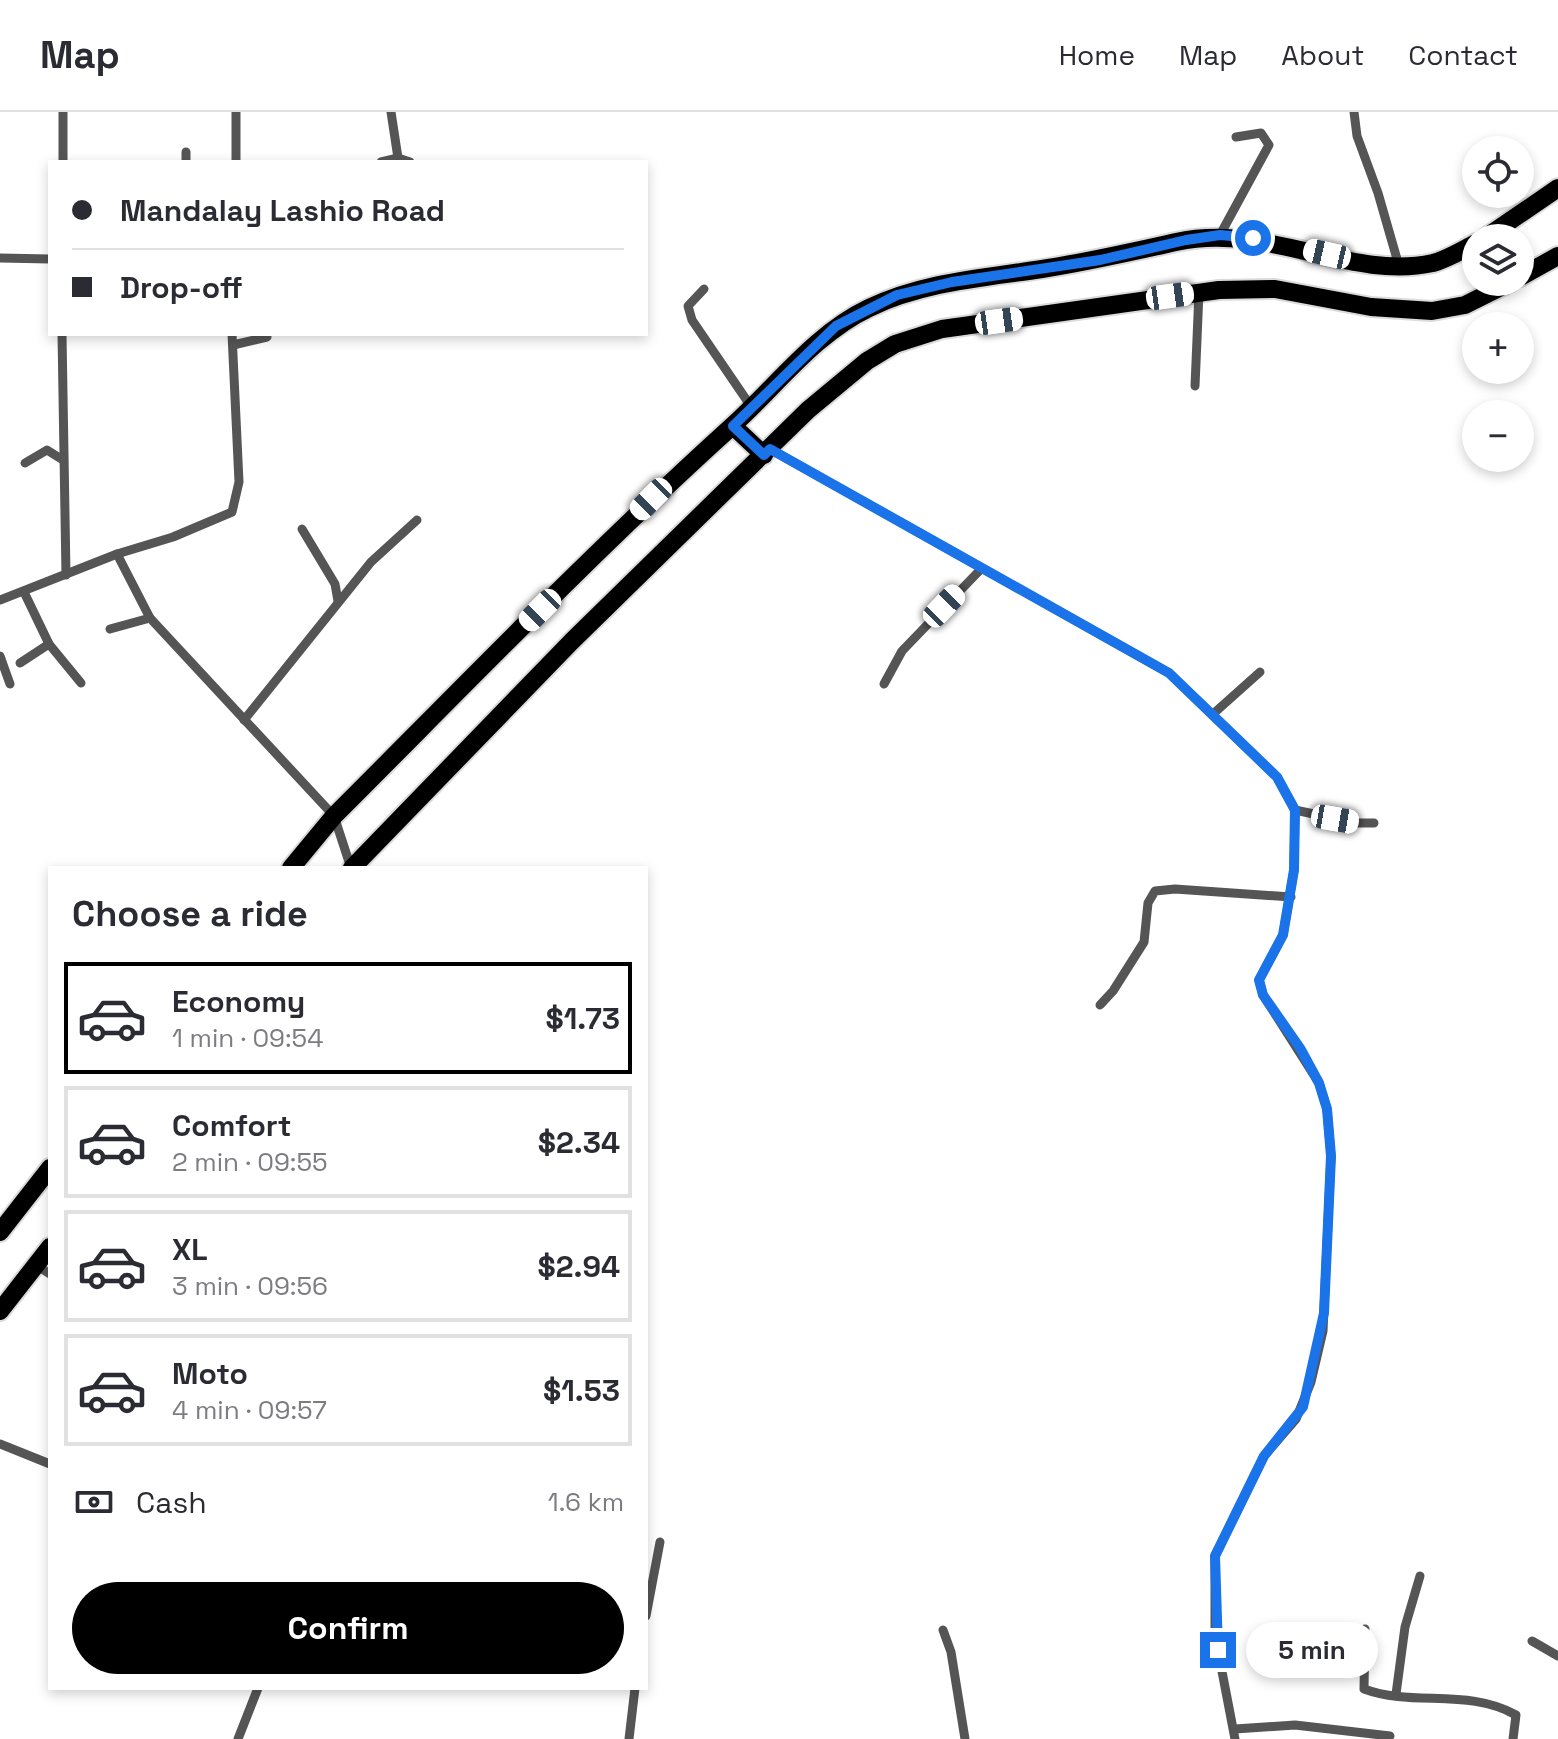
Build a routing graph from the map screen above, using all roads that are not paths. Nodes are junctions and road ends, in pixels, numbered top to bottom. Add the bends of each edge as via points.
1 (63, 112) edge
2 (236, 112) edge
3 (391, 112) edge
4 (1354, 112) edge
5 (1236, 137) dead end
6 (398, 158) junction
7 (63, 160) edge
8 (236, 160) edge
9 (390, 160) edge
10 (404, 160) edge
11 (1558, 188) edge
12 (1505, 224) edge
13 (1220, 235) junction
14 (1462, 250) edge
15 (1558, 256) edge
16 (0, 258) edge
17 (48, 259) edge
18 (1399, 266) junction
19 (1534, 269) edge
20 (704, 289) dead end
21 (1199, 292) junction
22 (1483, 296) edge
23 (62, 336) edge
24 (267, 337) dead end
25 (232, 340) edge
26 (1195, 386) dead end
27 (752, 408) junction
28 (733, 426) junction
29 (767, 452) junction
30 (63, 460) junction
31 (25, 463) dead end
32 (417, 520) dead end
33 (302, 529) dead end
34 (117, 554) junction
35 (981, 569) junction
36 (66, 575) junction
37 (24, 592) junction
38 (0, 600) edge
39 (338, 601) junction
40 (150, 618) junction
41 (110, 629) dead end
42 (49, 644) junction
43 (0, 656) edge
44 (20, 663) dead end
45 (1260, 672) dead end
46 (81, 683) dead end
47 (10, 684) dead end
48 (884, 684) dead end
49 (1213, 714) junction
50 (244, 720) junction
51 (1295, 810) junction
52 (334, 816) junction
53 (1374, 823) dead end
54 (293, 866) edge
55 (351, 866) edge
56 (354, 866) edge
57 (1291, 897) junction
58 (1100, 1005) dead end
59 (48, 1171) edge
60 (0, 1232) edge
61 (43, 1269) edge
62 (0, 1311) edge
63 (0, 1444) edge
64 (48, 1463) edge
65 (660, 1542) dead end
66 (1420, 1576) dead end
67 (648, 1605) edge
68 (1365, 1629) dead end
69 (943, 1630) dead end
70 (1532, 1641) dead end
71 (1558, 1656) edge
72 (257, 1690) edge
73 (635, 1690) edge
74 (1396, 1694) junction
75 (1235, 1734) edge
76 (1390, 1736) dead end
77 (238, 1739) edge
78 (629, 1739) edge
79 (965, 1739) edge
80 (1513, 1739) edge

1 - 7 street
2 - 8 street
3 - 6 street
4 - 18 street
5 - 13 street via 1261,133 1269,145
6 - 9 street
6 - 10 street
11 - 12 highway
13 - 18 highway
13 - 27 highway via 897,295 836,326
14 - 18 highway via 1445,259
15 - 19 highway
16 - 17 street
20 - 27 street via 688,306 692,320
21 - 22 highway via 1275,289 1371,307 1432,311
21 - 26 street
21 - 29 highway via 918,335 857,369
23 - 30 street
24 - 25 street
25 - 34 street via 239,482 232,512
27 - 28 highway
28 - 29 highway
28 - 52 highway via 673,477
29 - 35 street
29 - 56 highway via 572,641
30 - 31 street via 47,450
30 - 36 street
32 - 39 street
33 - 39 street via 335,584
34 - 36 street
34 - 40 street
35 - 48 street via 902,651
35 - 49 street via 1169,673
36 - 37 street
37 - 38 street
37 - 42 street
39 - 50 street
40 - 41 street
40 - 50 street
42 - 44 street
42 - 46 street
43 - 47 street
45 - 49 street
49 - 51 street via 1277,777
50 - 52 street
51 - 53 street
51 - 57 street
52 - 54 highway
52 - 55 street
57 - 58 street via 1155,891 1148,903 1144,942
57 - 75 street via 1283,935 1259,980 1263,995 1319,1083 1327,1109 1331,1156 1325,1306 1303,1407 1264,1456 1215,1556 1215,1635
59 - 60 highway
61 - 62 highway
63 - 64 street
65 - 67 street
66 - 74 street via 1405,1627
68 - 74 street via 1364,1689
69 - 79 street
70 - 71 street
72 - 77 street
73 - 78 street
74 - 80 street via 1501,1708 1516,1715
75 - 76 street via 1295,1725

